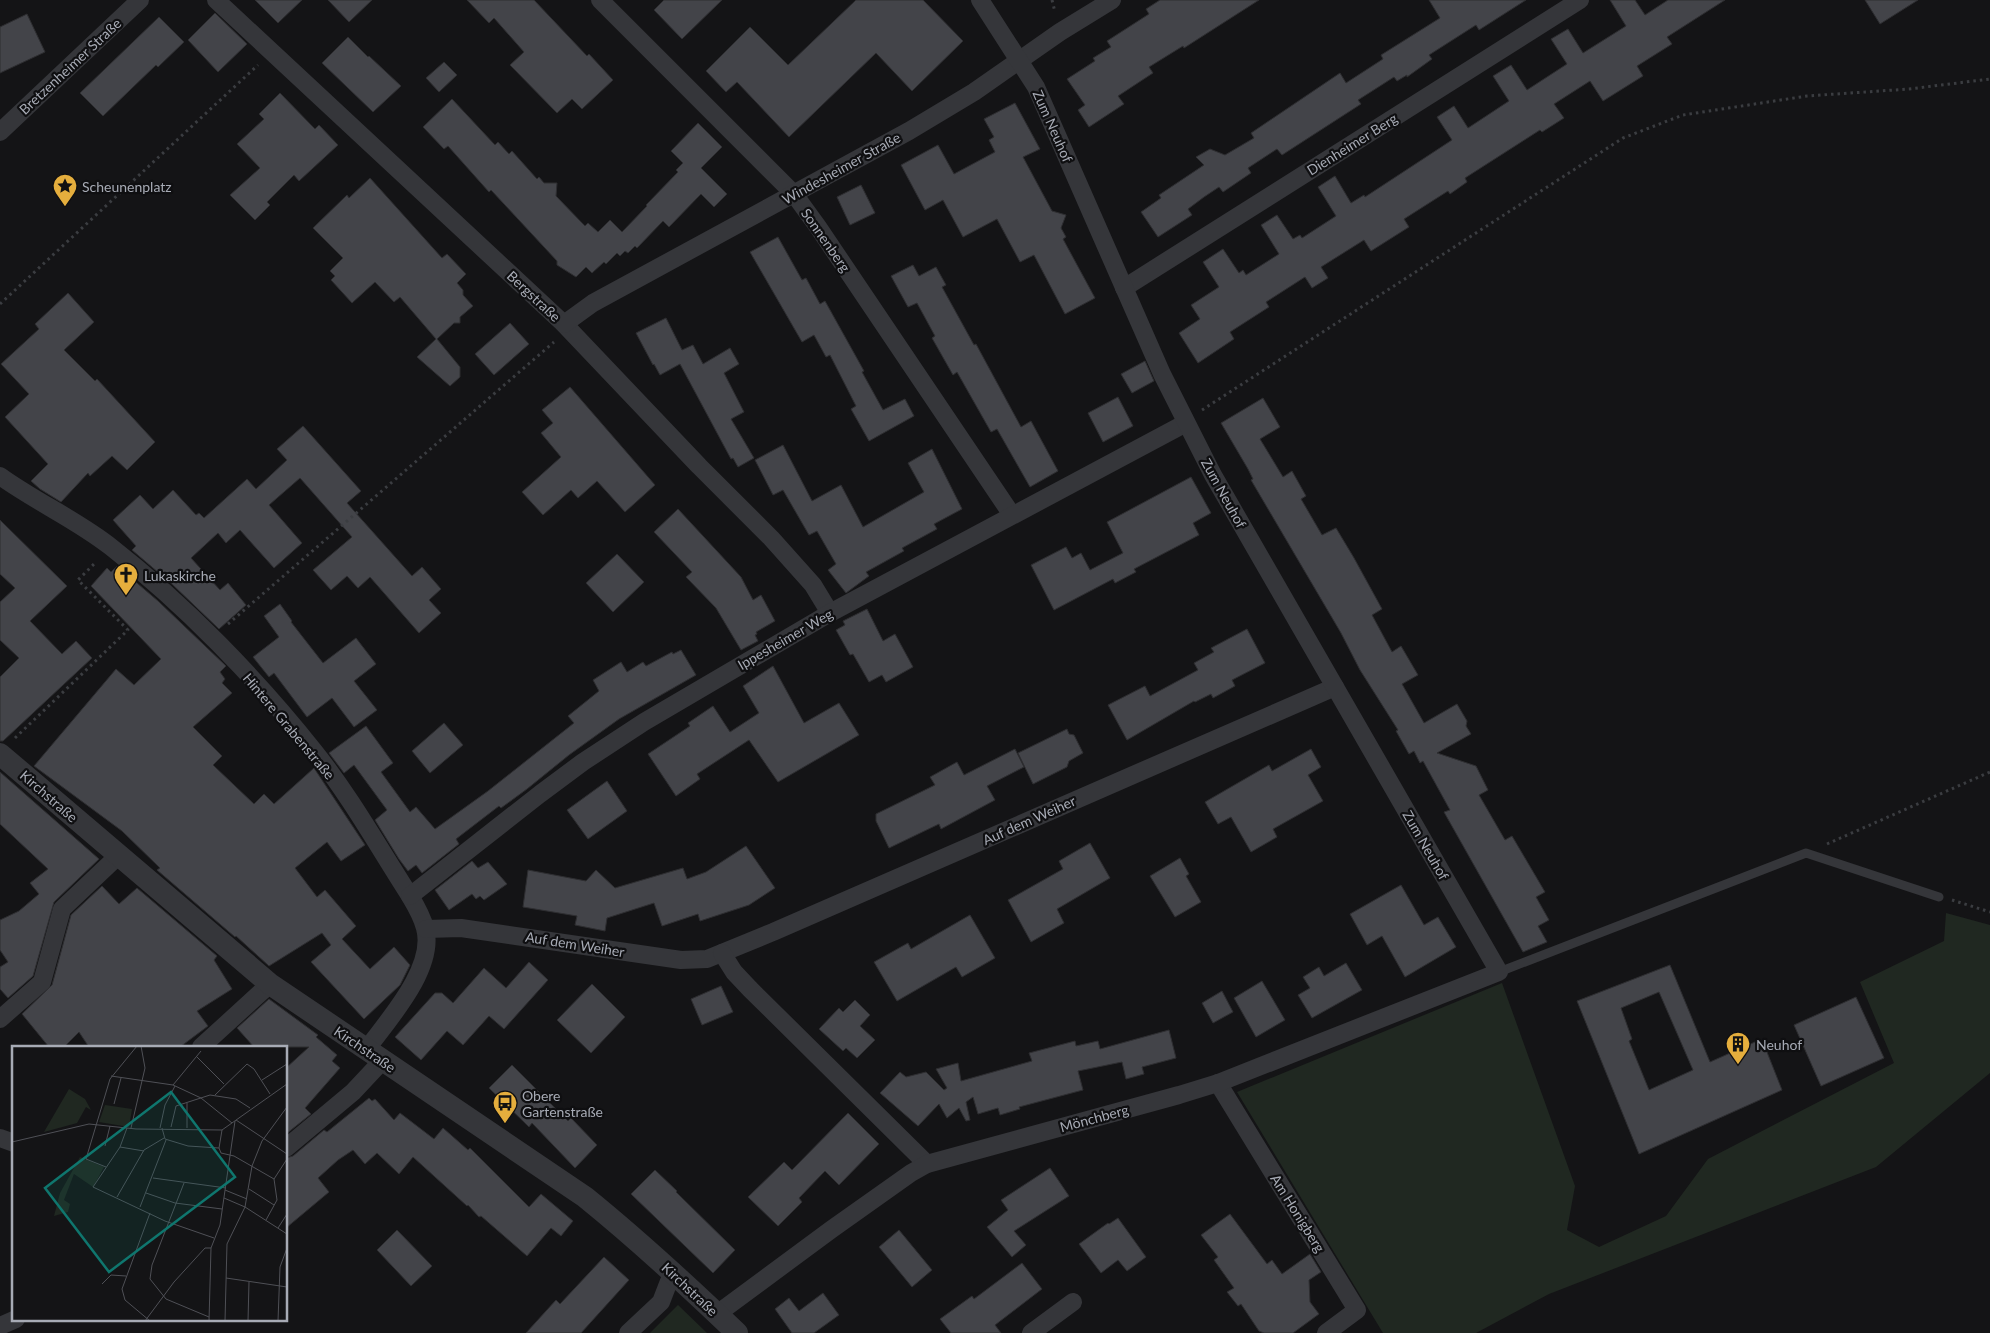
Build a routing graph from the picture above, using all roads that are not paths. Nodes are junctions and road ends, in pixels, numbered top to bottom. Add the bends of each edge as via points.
1 (140, 0) edge
2 (216, 0) edge
3 (600, 0) edge
4 (980, 0) edge
5 (1112, 0) edge
6 (1580, 0) edge
7 (1020, 60) junction
8 (0, 132) edge
9 (794, 194) junction
10 (1124, 288) junction
11 (566, 327) junction
12 (1186, 423) junction
13 (0, 476) edge
14 (1012, 515) junction
15 (830, 613) junction
16 (1335, 687) junction
17 (7, 747) edge
18 (118, 856) junction
19 (410, 896) junction
20 (1939, 897) road end
21 (426, 930) junction
22 (722, 953) junction
23 (1499, 972) junction
24 (270, 984) junction
25 (0, 1019) edge
26 (202, 1046) edge
27 (374, 1056) junction
28 (1218, 1083) junction
29 (0, 1138) edge
30 (12, 1142) edge
31 (288, 1146) edge
32 (927, 1164) junction
33 (673, 1271) junction
34 (1073, 1302) dead end
35 (717, 1314) junction
36 (14, 1320) edge
37 (0, 1326) edge
38 (628, 1333) edge
39 (737, 1333) edge
40 (1031, 1333) edge
41 (1326, 1333) edge

1 - 8 street, Bretzenheimer Straße
2 - 11 street, Bergstraße
3 - 9 street, Sonnenberg
4 - 7 street, Zum Neuhof
5 - 7 street, Windesheimer Straße
6 - 10 street, Dienheimer Berg
7 - 9 street, Windesheimer Straße via 966,97
7 - 10 street, Zum Neuhof via 1046,109
9 - 11 street, Windesheimer Straße via 594,303
9 - 14 street, Sonnenberg
10 - 12 street, Zum Neuhof
11 - 15 street, Bergstraße via 771,538 813,585
12 - 14 street, Ippesheimer Weg
12 - 16 street, Zum Neuhof
13 - 19 street, Hintere Grabenstraße via 111,547 212,638 314,751
14 - 15 street, Ippesheimer Weg
15 - 19 street, Ippesheimer Weg via 644,722 583,762
16 - 22 street, Auf dem Weiher
16 - 23 street, Zum Neuhof
17 - 18 street, Kirchstraße
18 - 24 street, Kirchstraße
18 - 25 street via 62,908 42,982
19 - 21 street, Hintere Grabenstraße
20 - 23 lane via 1806,853
21 - 22 street, Auf dem Weiher via 461,928 491,931 681,960 707,959
21 - 27 street, Hintere Grabenstraße via 425,954 414,982
22 - 32 street via 750,989
23 - 28 street, Mönchberg
24 - 26 street
24 - 27 street, Kirchstraße
27 - 31 street via 353,1092
27 - 33 street, Kirchstraße via 585,1197
28 - 32 street, Mönchberg
28 - 41 street, Am Honigberg via 1357,1310
29 - 30 street
32 - 35 street, Mönchberg
33 - 35 street, Kirchstraße
33 - 38 street via 660,1302
34 - 40 street
35 - 39 street, Kirchstraße
36 - 37 street

